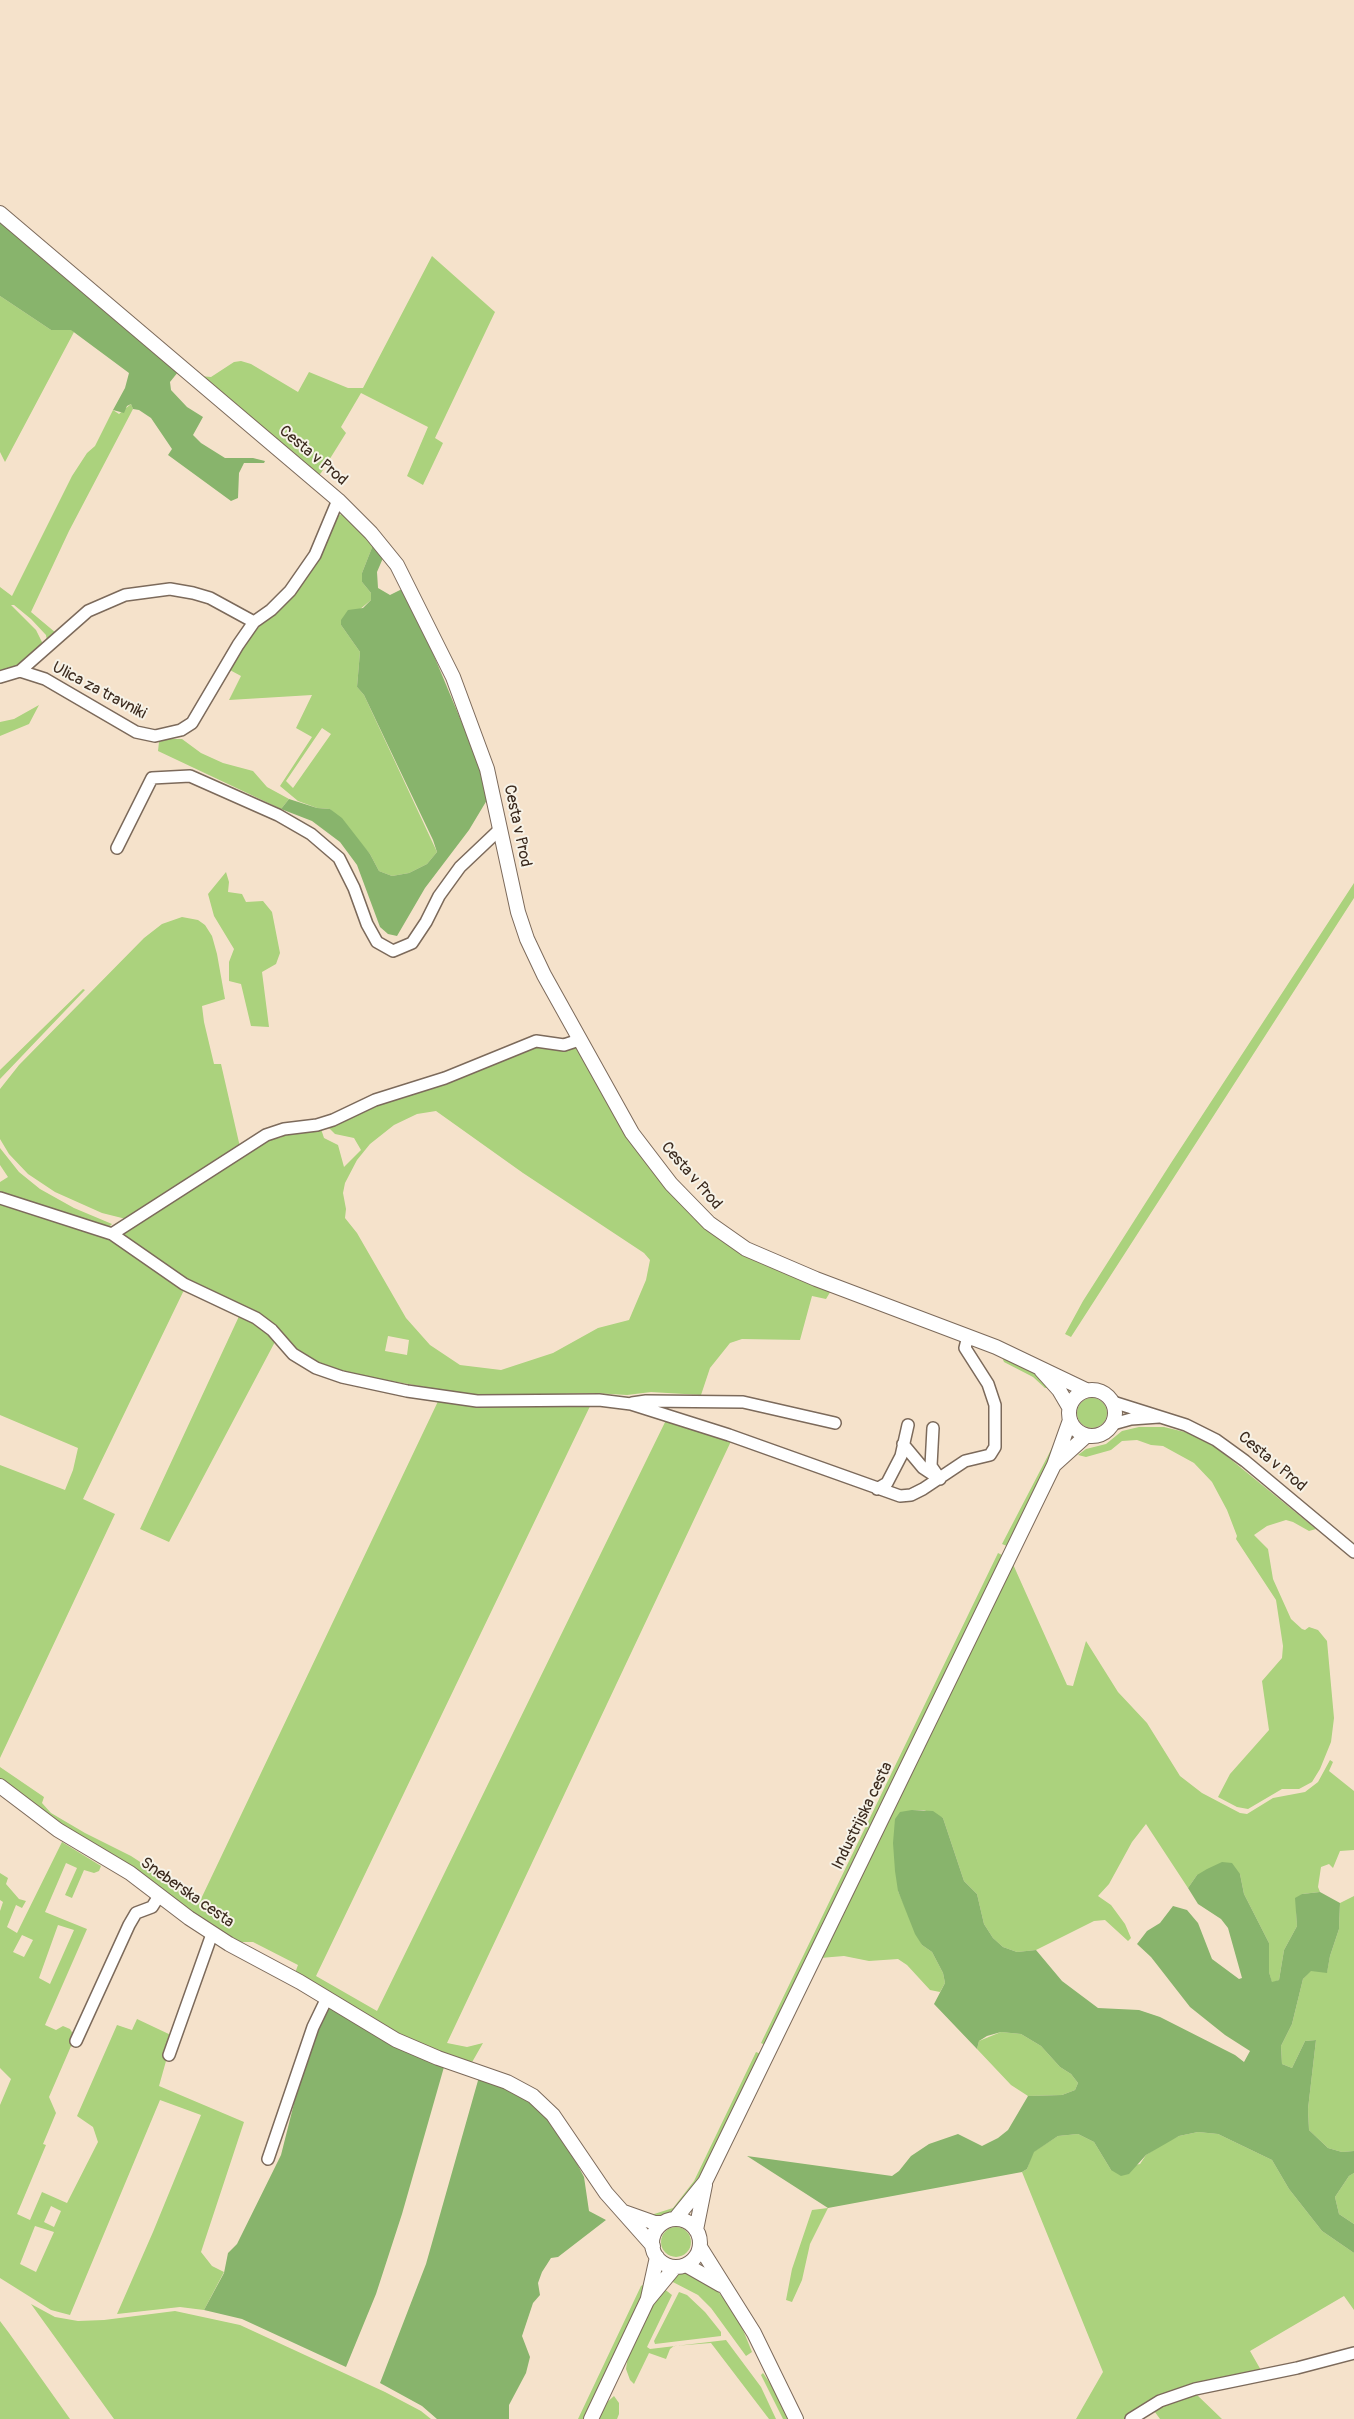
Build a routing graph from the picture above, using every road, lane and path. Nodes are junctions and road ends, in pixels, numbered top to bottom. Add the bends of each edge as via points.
1 (0, 213) edge
2 (338, 500) junction
3 (254, 622) junction
4 (20, 671) junction
5 (0, 677) edge
6 (499, 830) junction
7 (117, 848) dead end
8 (579, 1040) junction
9 (0, 1198) edge
10 (112, 1234) junction
11 (968, 1336) junction
12 (1041, 1369) junction
13 (1086, 1390) junction
14 (1113, 1402) junction
15 (631, 1404) junction
16 (1070, 1414) junction
17 (1159, 1417) junction
18 (835, 1424) dead end
19 (1113, 1424) junction
20 (908, 1425) dead end
21 (933, 1428) dead end
22 (1086, 1436) junction
23 (904, 1444) junction
24 (1054, 1466) junction
25 (940, 1479) junction
26 (877, 1489) junction
27 (1354, 1552) edge
28 (0, 1786) edge
29 (159, 1896) junction
30 (212, 1934) junction
31 (327, 1998) junction
32 (76, 2041) dead end
33 (169, 2055) dead end
34 (268, 2159) dead end
35 (705, 2182) junction
36 (624, 2212) junction
37 (669, 2221) junction
38 (696, 2230) junction
39 (700, 2247) junction
40 (655, 2252) junction
41 (681, 2266) junction
42 (722, 2285) junction
43 (648, 2301) junction
44 (1354, 2353) edge
45 (590, 2419) edge
46 (796, 2419) edge
47 (1131, 2419) edge

1 - 2 street, Cesta v Prod
2 - 3 street, Ulica za travniki via 315,555 290,591 272,610
2 - 6 street, Cesta v Prod via 371,533 397,566 453,677 487,769
3 - 4 street, Ulica za travniki via 210,598 193,593 170,589 125,595 88,611
3 - 4 street, Ulica za travniki via 192,723 181,730 155,736 136,732 45,680
4 - 5 street, Ulica za travniki
6 - 7 street via 460,867 412,944 393,951 377,942 339,858 311,834 278,815 190,776 152,778
6 - 8 street, Cesta v Prod via 527,939
8 - 10 street via 564,1045 536,1041 445,1078 375,1100 334,1120 266,1135
8 - 11 street, Cesta v Prod via 632,1133 671,1184 709,1223 755,1252 816,1279
9 - 10 street
10 - 15 street via 184,1284 256,1318 272,1330 293,1354 316,1368 342,1377 477,1402 599,1400
11 - 12 street, Cesta v Prod
11 - 25 street via 965,1348 988,1384 995,1405 995,1447 990,1454 965,1461
12 - 13 street, Cesta v Prod
12 - 16 street, Cesta v Prod via 1059,1390
13 - 14 street via 1104,1393
13 - 16 street via 1077,1395
14 - 17 street
14 - 19 street via 1116,1413
15 - 18 street via 646,1400 742,1402
15 - 26 street
16 - 22 street via 1076,1430
16 - 24 street, Industrijska cesta
17 - 19 street
17 - 27 street, Cesta v Prod via 1191,1426 1229,1448
19 - 22 street via 1104,1433
20 - 23 street
21 - 25 street via 931,1466
22 - 24 street, Industrijska cesta
23 - 25 street via 923,1468
23 - 26 street via 887,1483
24 - 35 street, Industrijska cesta
25 - 26 street via 911,1495 900,1496
28 - 29 street, Sneberska cesta via 58,1830 130,1873
29 - 30 street, Sneberska cesta
29 - 32 street via 152,1907 136,1914 129,1925
30 - 31 street, Sneberska cesta
30 - 33 street
31 - 34 street via 312,2027
31 - 36 street, Sneberska cesta via 421,2051 507,2082 533,2096 559,2122 595,2178
35 - 37 street, Industrijska cesta
35 - 38 street, Industrijska cesta
36 - 37 street via 655,2223
36 - 40 street, Sneberska cesta
37 - 38 street via 687,2222
37 - 40 street via 654,2235
38 - 39 street
39 - 41 street via 693,2259
39 - 42 street
40 - 41 street via 665,2264
40 - 43 street
41 - 42 street
41 - 43 street
42 - 46 street via 754,2334
43 - 45 street
44 - 47 street via 1195,2389 1160,2401

